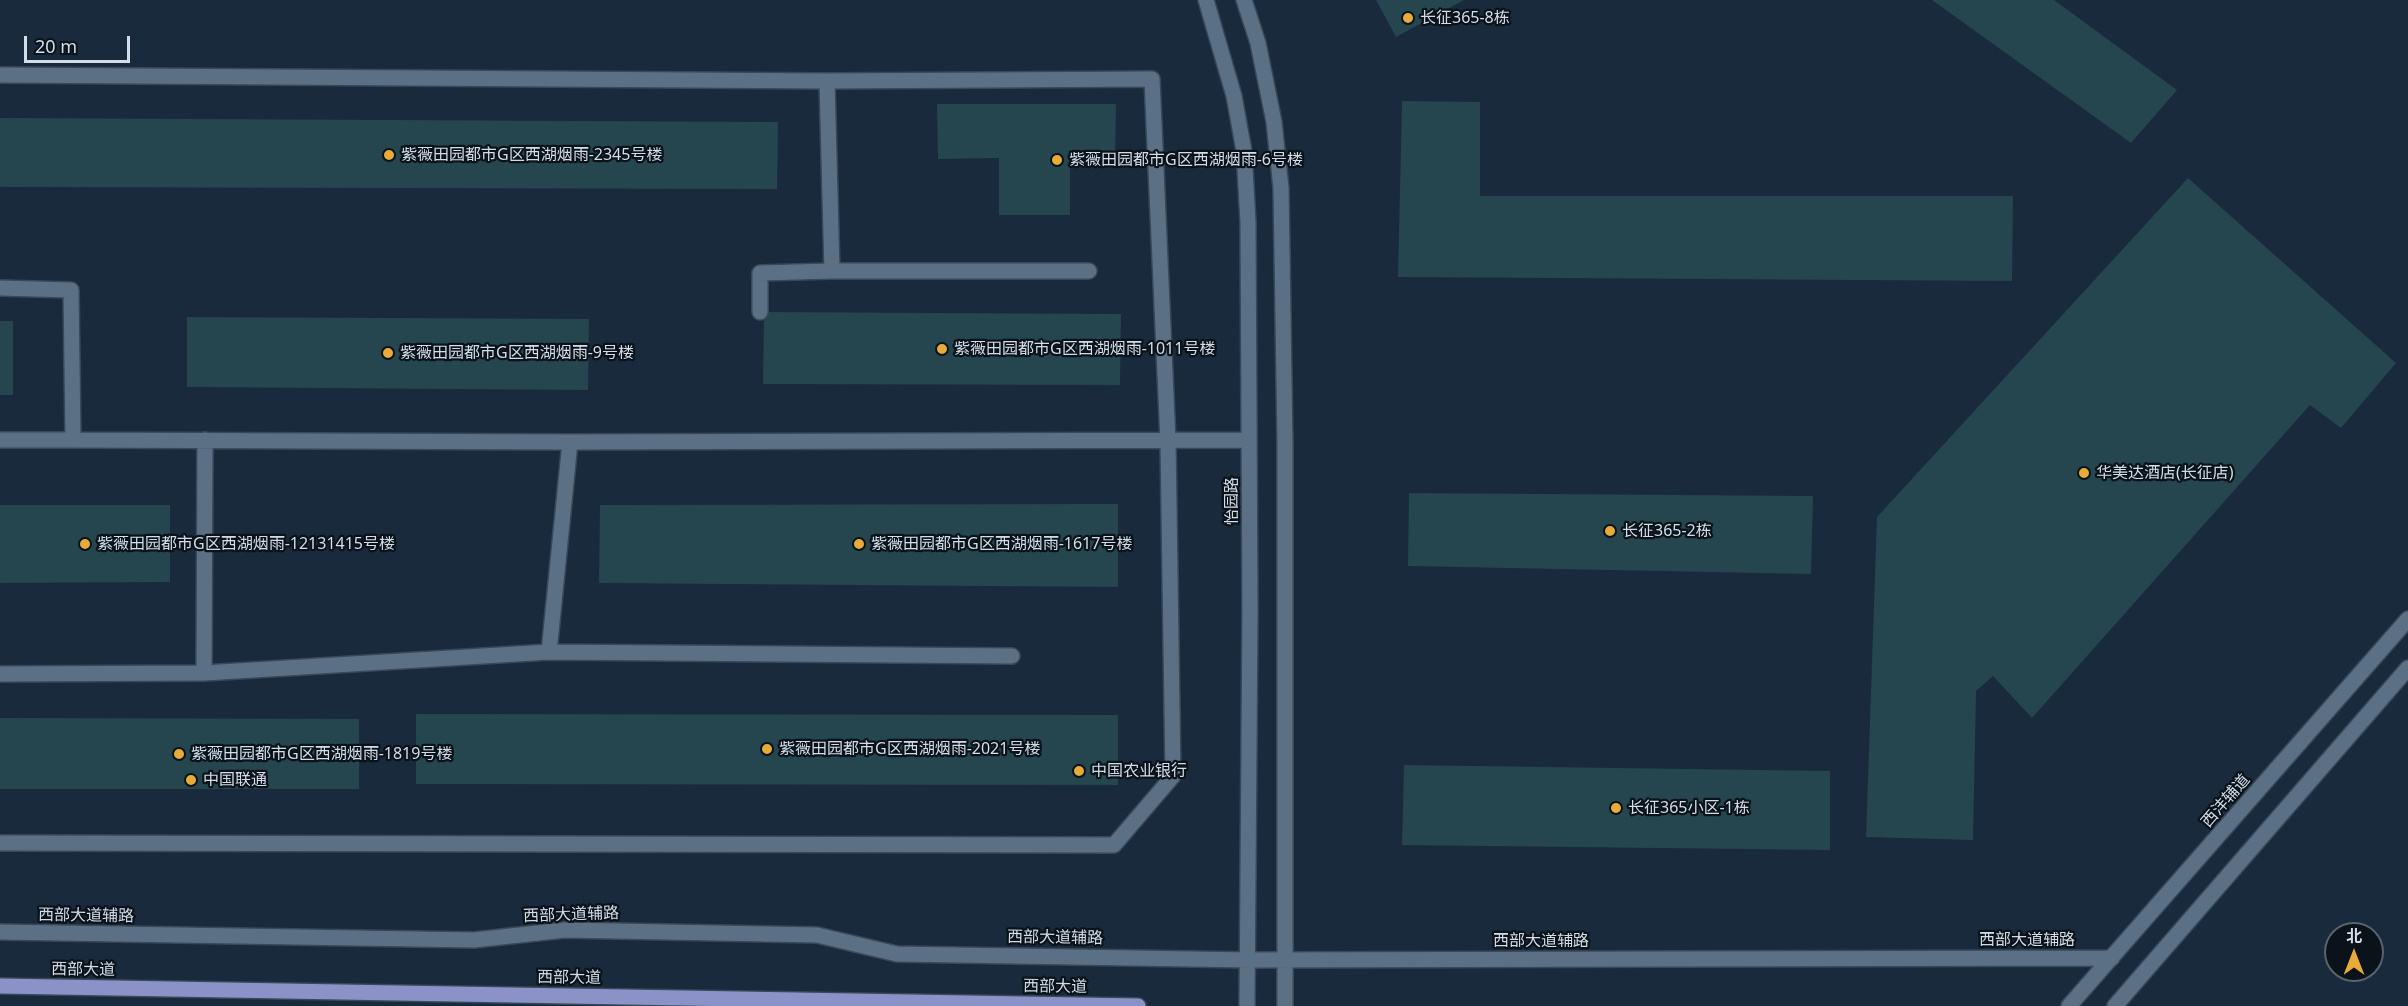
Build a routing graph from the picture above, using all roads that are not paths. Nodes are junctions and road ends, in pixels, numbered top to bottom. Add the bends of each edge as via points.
1 (1206, 0) edge
2 (1244, 0) edge
3 (0, 75) edge
4 (827, 81) junction
5 (832, 271) junction
6 (1089, 271) dead end
7 (0, 288) edge
8 (760, 312) dead end
9 (0, 440) edge
10 (73, 440) junction
11 (205, 440) junction
12 (1249, 440) junction
13 (1168, 441) junction
14 (570, 442) junction
15 (2408, 619) edge
16 (549, 652) junction
17 (1012, 656) dead end
18 (2408, 668) edge
19 (204, 673) junction
20 (0, 674) edge
21 (0, 843) edge
22 (0, 932) edge
23 (2112, 958) junction
24 (1249, 960) junction
25 (1284, 960) junction
26 (0, 986) edge
27 (1138, 1006) edge
28 (1247, 1006) edge
29 (1285, 1006) edge
30 (2069, 1006) edge
31 (2115, 1006) edge

1 - 12 street, 怡园路 via 1234,96 1244,151
2 - 25 street via 1274,122 1281,188 1285,445
3 - 4 street
4 - 5 street
4 - 13 street via 1152,79
5 - 6 street
5 - 8 street via 760,273
7 - 10 street via 71,290
9 - 10 street
10 - 11 street
11 - 14 street
11 - 19 street
12 - 13 street
12 - 24 street, 怡园路
13 - 14 street
13 - 21 street via 1173,776 1114,845
14 - 16 street
15 - 23 street, 西沣辅道
16 - 17 street
16 - 19 street
18 - 31 street
19 - 20 street
22 - 24 street, 西部大道辅路 via 474,939 565,930 806,934 897,954
23 - 25 street, 西部大道辅路
23 - 30 street, 西沣辅道
24 - 25 street, 西部大道辅路
24 - 28 street, 怡园路
25 - 29 street
26 - 27 main road, 西部大道

